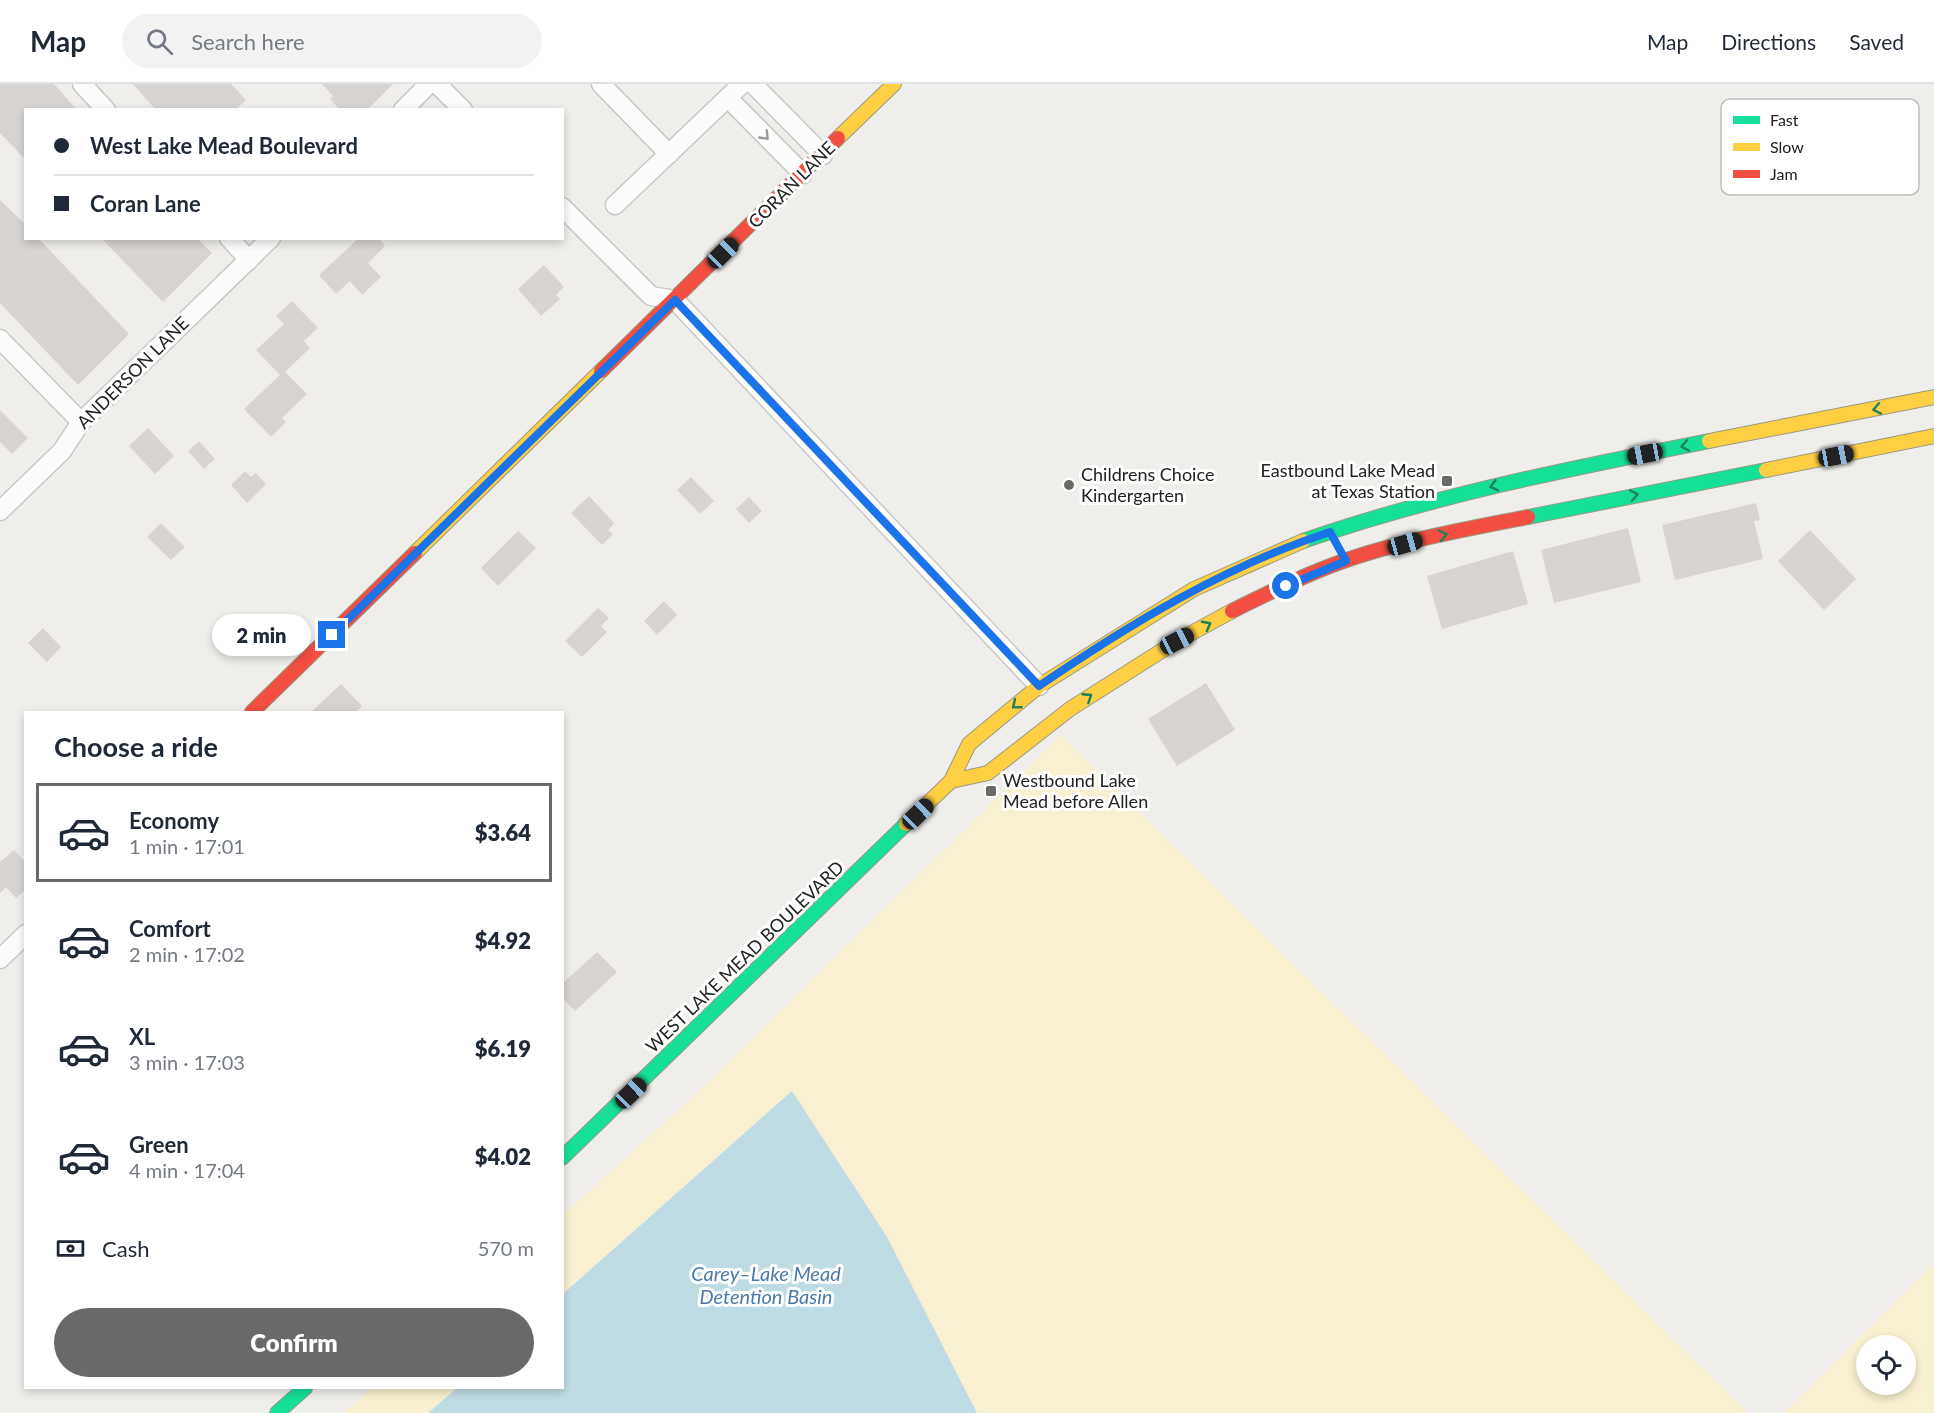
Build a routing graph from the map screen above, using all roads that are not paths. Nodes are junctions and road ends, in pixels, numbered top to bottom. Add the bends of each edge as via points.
1 (82, 84) edge
2 (429, 84) edge
3 (437, 84) edge
4 (601, 84) edge
5 (742, 84) edge
6 (753, 84) edge
7 (894, 84) edge
8 (728, 98) junction
9 (104, 108) edge
10 (405, 108) edge
11 (461, 108) edge
12 (669, 154) junction
13 (823, 155) junction
14 (803, 174) junction
15 (615, 205) dead end
16 (564, 209) edge
17 (231, 240) edge
18 (269, 240) edge
19 (249, 260) junction
20 (675, 300) junction
21 (0, 339) edge
22 (1934, 397) edge
23 (81, 422) junction
24 (1934, 436) edge
25 (0, 511) edge
26 (1338, 547) junction
27 (1312, 555) junction
28 (1039, 686) junction
29 (253, 711) edge
30 (951, 781) junction
31 (24, 936) edge
32 (0, 959) edge
33 (564, 1156) edge
34 (304, 1389) edge
35 (277, 1413) edge

1 - 9 street
2 - 10 street
3 - 11 street
4 - 12 street
5 - 8 street
6 - 13 street
7 - 13 main road, CORAN LANE
8 - 12 street
8 -> 14 street
12 - 15 street
13 - 14 main road, CORAN LANE
14 - 20 main road, CORAN LANE
16 - 20 street via 651,296
17 - 19 street
18 - 19 street, ANDERSON LANE
19 - 23 street, ANDERSON LANE
20 - 28 street
20 - 29 main road, CORAN LANE
21 - 23 street
22 -> 26 main road, WEST LAKE MEAD BOULEVARD via 1827,423 1531,476
23 - 25 street, ANDERSON LANE via 62,452
26 -> 24 main road, WEST LAKE MEAD BOULEVARD via 1425,539 1834,451
26 - 27 main road, WEST LAKE MEAD BOULEVARD
26 - 27 main road, WEST LAKE MEAD BOULEVARD
27 - 28 main road, WEST LAKE MEAD BOULEVARD via 1263,557 1194,589
30 -> 27 main road, WEST LAKE MEAD BOULEVARD via 988,773 1070,709 1177,641 1237,609
28 -> 30 main road, WEST LAKE MEAD BOULEVARD via 969,744
30 - 33 main road, WEST LAKE MEAD BOULEVARD
31 - 32 street
34 - 35 main road

